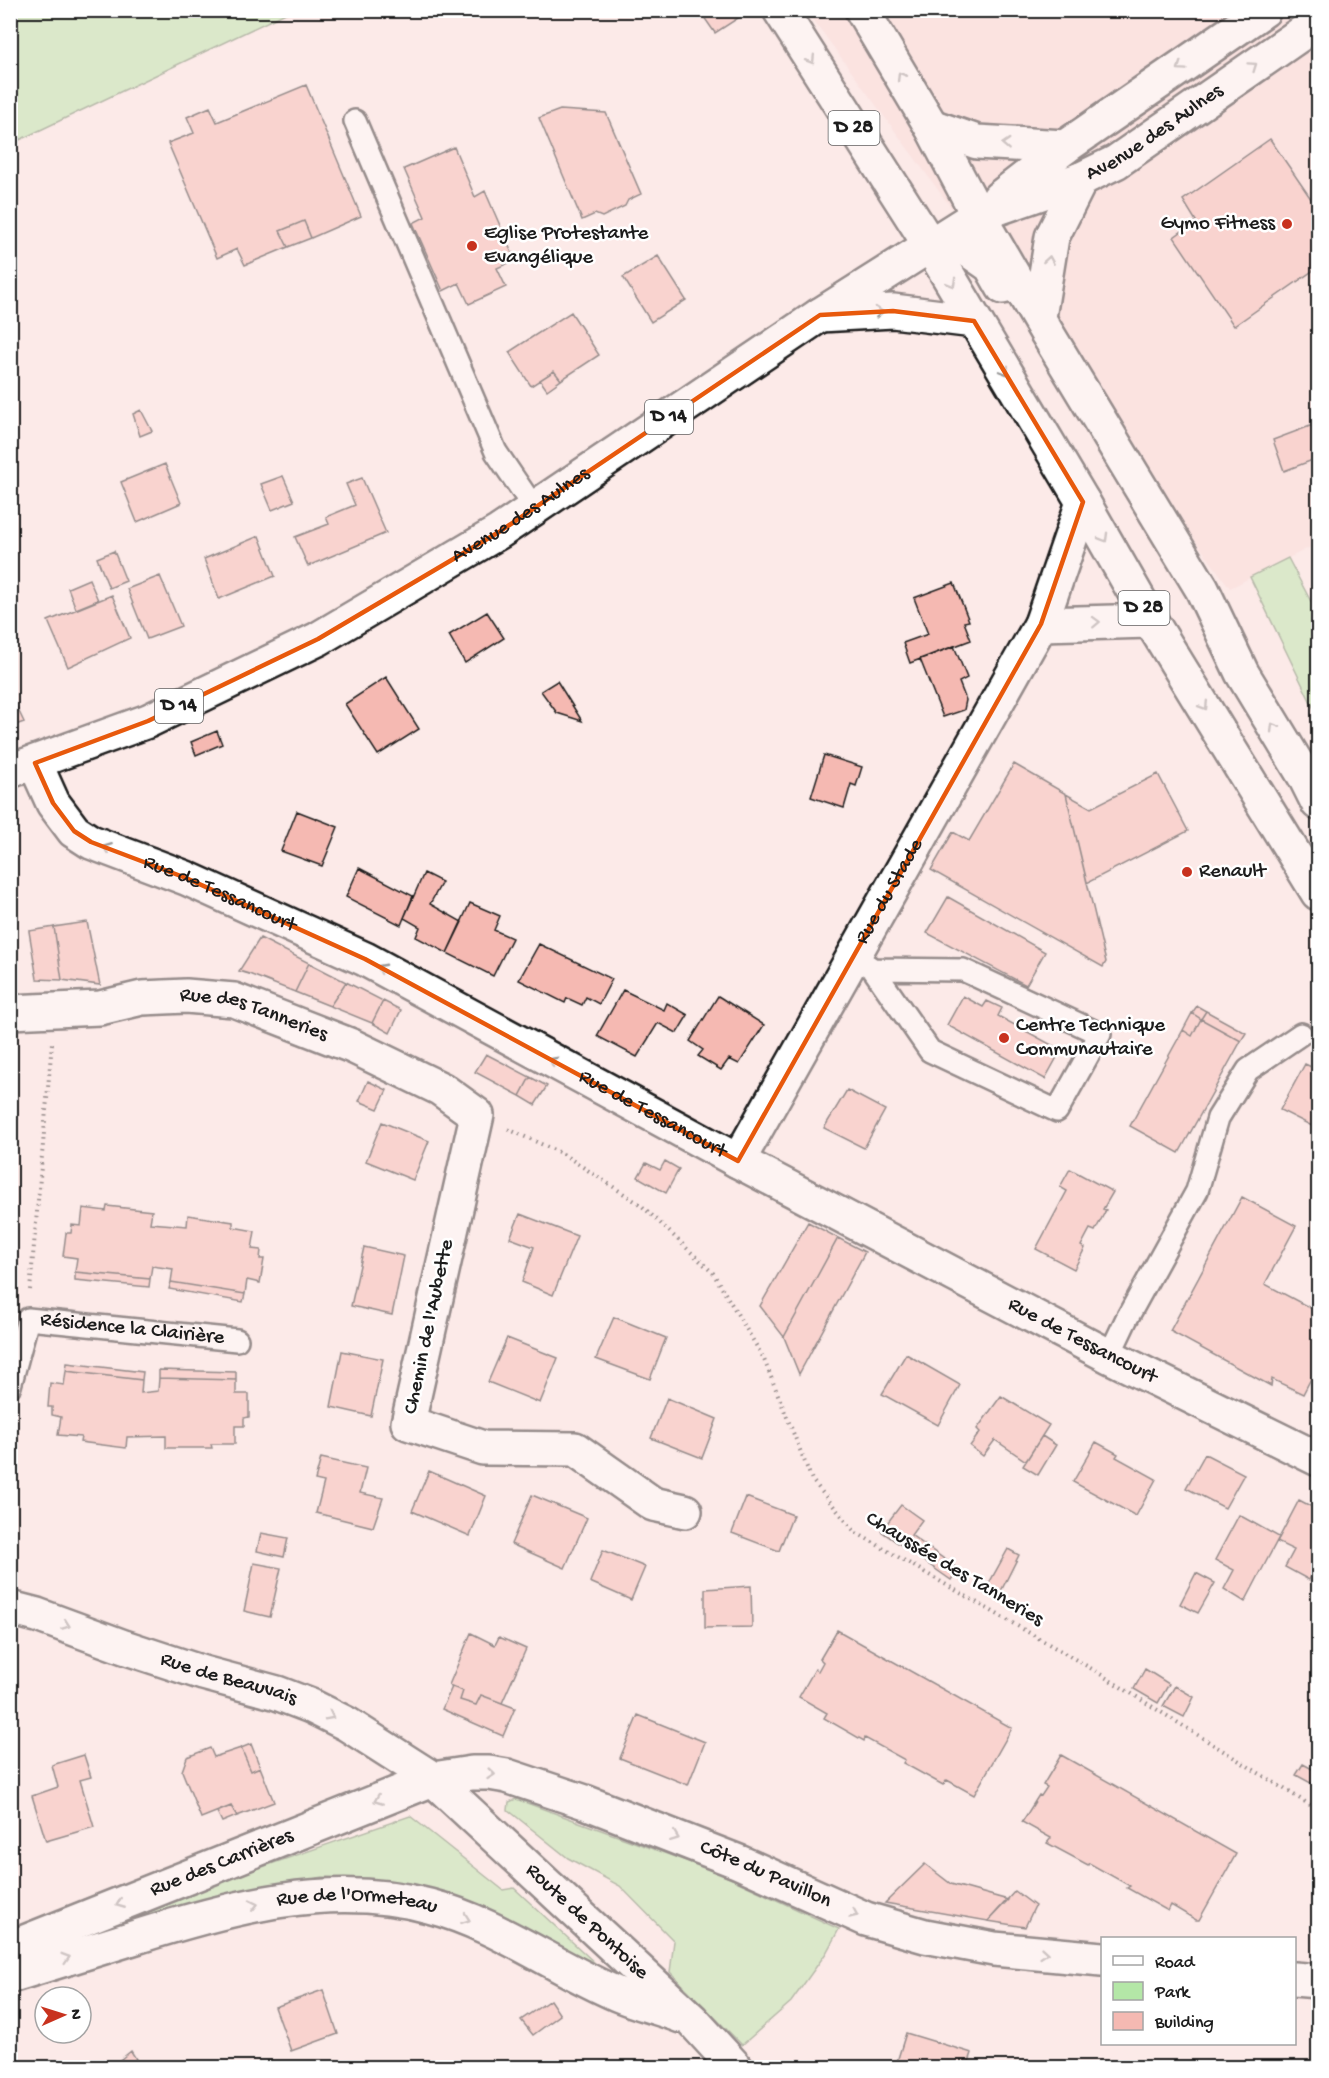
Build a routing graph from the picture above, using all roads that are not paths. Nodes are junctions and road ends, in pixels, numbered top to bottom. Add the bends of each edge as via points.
1 (780, 10) edge
2 (862, 10) edge
3 (1264, 10) edge
4 (1318, 22) edge
5 (355, 121) dead end
6 (931, 126) junction
7 (1065, 147) junction
8 (1081, 179) junction
9 (978, 214) junction
10 (930, 245) junction
11 (820, 315) junction
12 (1039, 317) junction
13 (974, 321) junction
14 (1083, 502) junction
15 (534, 508) junction
16 (1151, 621) junction
17 (1041, 624) junction
18 (1242, 673) junction
19 (23, 767) edge
20 (1318, 803) edge
21 (1318, 893) edge
22 (863, 963) junction
23 (10, 1012) edge
24 (1301, 1034) dead end
25 (477, 1115) joint
26 (738, 1161) junction
27 (19, 1319) edge
28 (237, 1340) dead end
29 (1109, 1356) junction
30 (10, 1386) edge
31 (1318, 1459) edge
32 (686, 1511) dead end
33 (10, 1608) edge
34 (433, 1779) junction
35 (10, 1948) edge
36 (1101, 1959) edge
37 (10, 1976) edge
38 (1296, 1979) edge
39 (1318, 1981) edge
40 (692, 2020) junction
41 (736, 2067) edge

1 -> 10 street, D 28
6 -> 2 street, D 28
3 -> 7 street, Avenue des Aulnes / D 14
8 -> 4 street, Avenue des Aulnes / D 14 via 1116,162
5 - 15 lane via 496,452
7 -> 6 street via 977,142
6 - 9 street, D 28
7 - 9 street, Avenue des Aulnes / D 14
8 - 9 street, Avenue des Aulnes / D 14
12 -> 8 street via 1052,237
9 - 10 street, Avenue des Aulnes / D 14
9 - 12 street, D 28
10 - 11 street, Avenue des Aulnes / D 14
10 -> 13 street, D 28
10 - 18 street via 965,248 991,266 1210,639
11 -> 13 street via 893,311
11 - 15 street, Avenue des Aulnes / D 14
12 - 18 street, D 28 via 1202,590
13 -> 14 street, D 28
14 -> 16 street, D 28
14 - 17 street, Rue du Stade
15 - 19 street, Avenue des Aulnes / D 14 via 318,639 148,721
17 -> 16 street
16 -> 21 street, D 28
17 - 22 street, Rue du Stade
20 -> 18 street, D 28
26 -> 19 street, Rue de Tessancourt via 365,959 186,878 91,842 74,831
22 - 22 lane via 963,970 1100,1034 1057,1111 930,1051
22 - 26 street, Rue du Stade
23 - 25 street, Rue des Tanneries via 100,1008 142,998 234,1000 362,1051 441,1089
24 - 29 lane via 1248,1070 1218,1118 1197,1191
25 - 32 street, Chemin de l'Aubette via 408,1423 483,1448 575,1449 653,1504
26 - 29 street, Rue de Tessancourt
27 - 28 lane, Résidence la Clairière
27 - 30 lane, Résidence la Clairière
29 - 31 street, Rue de Tessancourt
33 -> 34 street, Rue de Beauvais via 311,1706 347,1724
34 -> 35 street, Rue des Carrières
34 -> 36 street, Côte du Pavillon via 472,1773 507,1776 740,1862 866,1919 925,1936 994,1949
34 - 40 street, Route de Pontoise
37 -> 40 street, Rue de l'Ormeteau via 205,1915 273,1901 333,1895 379,1896 430,1906 477,1923 618,1995
38 - 39 street
40 - 41 street, Route de Pontoise

